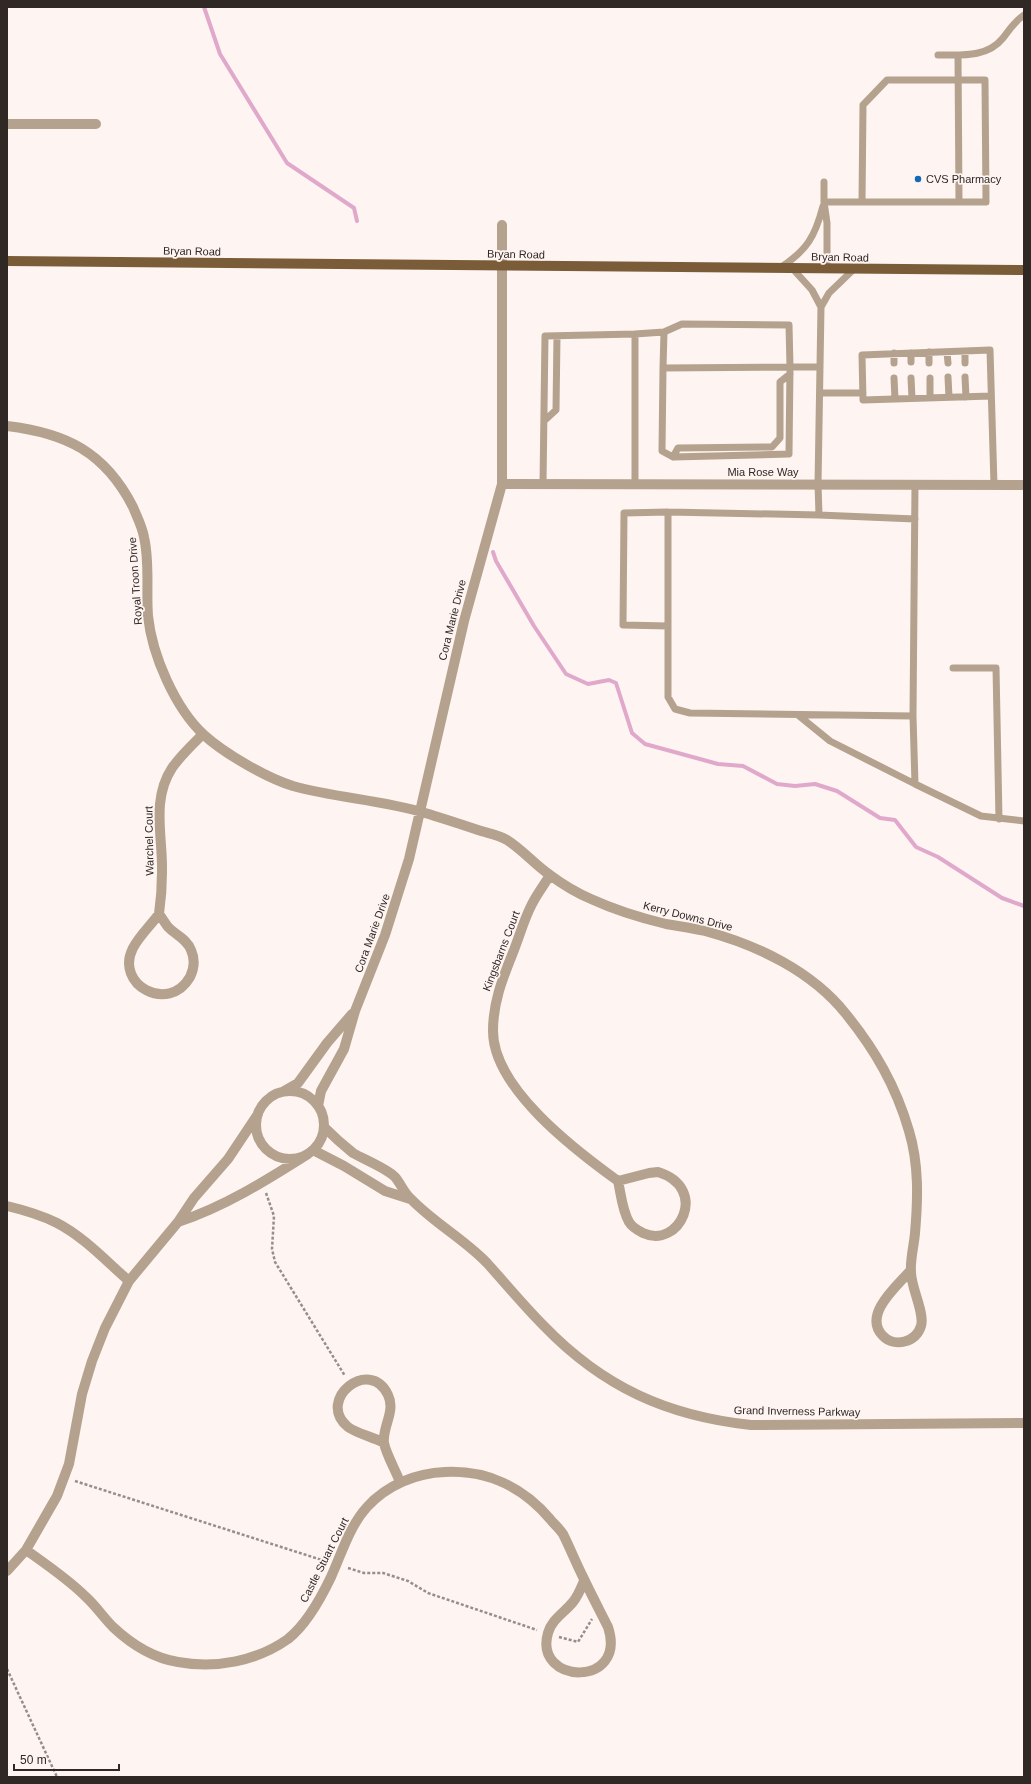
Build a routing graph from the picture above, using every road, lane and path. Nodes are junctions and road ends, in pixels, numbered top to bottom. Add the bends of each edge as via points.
1 (1024, 15) edge
2 (938, 55) dead end
3 (958, 55) junction
4 (957, 79) junction
5 (7, 124) edge
6 (96, 124) dead end
7 (824, 182) dead end
8 (824, 202) junction
9 (862, 202) junction
10 (959, 202) junction
11 (502, 225) dead end
12 (7, 261) edge
13 (502, 265) junction
14 (780, 268) junction
15 (792, 268) junction
16 (827, 269) junction
17 (854, 269) junction
18 (1024, 270) edge
19 (821, 307) junction
20 (664, 332) junction
21 (635, 334) junction
22 (557, 336) junction
23 (964, 351) junction
24 (929, 352) junction
25 (948, 352) junction
26 (894, 353) junction
27 (911, 353) junction
28 (911, 362) dead end
29 (894, 363) dead end
30 (930, 363) dead end
31 (948, 363) dead end
32 (965, 363) dead end
33 (820, 367) junction
34 (663, 368) junction
35 (790, 371) junction
36 (948, 377) dead end
37 (965, 377) dead end
38 (894, 378) dead end
39 (911, 378) dead end
40 (930, 378) dead end
41 (863, 392) junction
42 (820, 393) junction
43 (991, 396) junction
44 (949, 397) junction
45 (966, 397) junction
46 (912, 398) junction
47 (930, 398) junction
48 (895, 399) junction
49 (544, 422) junction
50 (7, 426) edge
51 (673, 457) junction
52 (502, 484) junction
53 (543, 484) junction
54 (635, 484) junction
55 (818, 484) junction
56 (915, 485) junction
57 (994, 485) junction
58 (1024, 485) edge
59 (668, 512) junction
60 (819, 515) junction
61 (915, 519) junction
62 (668, 626) junction
63 (954, 668) dead end
64 (798, 714) junction
65 (913, 716) junction
66 (203, 734) junction
67 (915, 784) junction
68 (420, 812) junction
69 (999, 819) junction
70 (1024, 821) edge
71 (550, 875) junction
72 (159, 914) junction
73 (355, 1011) junction
74 (284, 1091) junction
75 (318, 1106) junction
76 (258, 1114) junction
77 (324, 1127) junction
78 (310, 1152) junction
79 (618, 1180) junction
80 (263, 1188) dead end
81 (410, 1199) junction
82 (7, 1206) edge
83 (178, 1222) junction
84 (910, 1271) junction
85 (129, 1281) junction
86 (345, 1376) dead end
87 (1024, 1423) edge
88 (384, 1443) junction
89 (74, 1481) dead end
90 (400, 1482) junction
91 (26, 1550) junction
92 (326, 1561) dead end
93 (344, 1566) dead end
94 (7, 1571) edge
95 (584, 1581) junction
96 (593, 1618) dead end
97 (539, 1631) dead end
98 (556, 1636) dead end
99 (7, 1668) edge
100 (57, 1777) edge

1 - 3 lane via 1015,22 1002,40 981,54
2 - 3 lane
3 - 4 lane
4 - 9 lane via 887,80 863,105
4 - 10 lane
4 - 10 lane via 986,80 986,202
5 - 6 street
7 - 8 lane
8 - 9 lane
8 - 14 lane via 817,229 812,237 794,259
8 - 16 lane via 827,223
9 - 10 lane
11 - 13 street, Cora Marie Drive
12 - 13 main road, Bryan Road
13 - 14 main road, Bryan Road
13 - 52 street, Cora Marie Drive
14 - 15 main road, Bryan Road
15 - 16 main road, Bryan Road
15 - 19 lane via 812,290
16 - 17 main road, Bryan Road
17 - 18 main road, Bryan Road
17 - 19 lane via 829,293
19 - 33 lane
20 - 21 lane
20 - 34 lane
20 - 35 lane via 682,324 789,325
21 - 22 lane
21 - 54 lane
22 - 49 lane via 556,410
22 - 49 lane via 546,336
23 - 25 lane
23 - 32 lane
23 - 43 lane via 990,350
24 - 25 lane
24 - 27 lane
24 - 30 lane
25 - 31 lane
26 - 27 lane
26 - 29 lane
26 - 41 lane via 862,354
27 - 28 lane
33 - 35 lane
33 - 42 lane
34 - 35 lane
34 - 51 lane via 662,451
35 - 51 lane via 780,382 780,438 772,446 678,448
35 - 51 lane via 789,454
36 - 44 lane
37 - 45 lane
38 - 48 lane
39 - 46 lane
40 - 47 lane
41 - 42 lane
41 - 48 lane via 863,400
42 - 55 lane
43 - 45 lane
43 - 57 lane
44 - 45 lane
44 - 47 lane
46 - 47 lane
46 - 48 lane
49 - 53 lane
50 - 66 street, Royal Troon Drive via 48,433 87,451 104,465 118,482 144,534 148,565 148,617 158,659 169,685
52 - 53 street, Mia Rose Way
52 - 68 street, Cora Marie Drive via 464,621
53 - 54 street, Mia Rose Way
54 - 55 street, Mia Rose Way
55 - 56 street, Mia Rose Way
55 - 60 lane
56 - 57 street, Mia Rose Way
56 - 61 lane
57 - 58 street, Mia Rose Way
59 - 60 lane
59 - 62 lane
59 - 62 lane via 624,513 623,625
60 - 61 lane
61 - 65 lane
62 - 64 lane via 668,697 674,709 690,713
63 - 69 lane via 996,668
64 - 65 lane
64 - 67 lane via 830,741
65 - 67 lane
66 - 68 street, Royal Troon Drive via 243,763 290,785
66 - 72 street, Warchel Court via 172,769 163,788 159,806 162,872
67 - 69 lane via 981,816
68 - 71 street, Kerry Downs Drive via 505,839
68 - 73 street, Cora Marie Drive via 409,860 386,935
69 - 70 lane
71 - 79 street, Kingsbarns Court via 532,904 497,994 493,1014 495,1049 509,1079 540,1116 586,1159
71 - 84 street, Kerry Downs Drive via 588,898 621,911 739,941 800,972 838,1004 867,1040 893,1084 910,1134 918,1186
72 - 72 street via 132,948 130,968 133,978 144,989 158,994 169,994 187,982 194,961 186,941 168,927
73 - 74 street, Cora Marie Drive via 327,1043 298,1083
73 - 75 street, Cora Marie Drive via 344,1049 321,1091
74 - 75 street via 301,1092
74 - 76 street via 268,1099
75 - 77 street via 323,1116
76 - 78 street via 258,1135 269,1151 288,1159 301,1157
76 - 83 street via 228,1159 194,1198
77 - 78 street via 321,1140
77 - 81 street, Grand Inverness Parkway via 353,1153 395,1177
78 - 81 street, Grand Inverness Parkway via 344,1166 385,1191
78 - 83 street via 203,1214
79 - 79 street via 625,1214 636,1230 651,1235 666,1234 681,1220 686,1201 683,1190 676,1181 658,1172
80 - 86 path via 274,1216 272,1249 275,1262
81 - 87 street, Grand Inverness Parkway via 486,1262 544,1326 578,1358 615,1384 640,1397 718,1421 751,1425
82 - 85 street via 58,1224 78,1237
83 - 85 street
84 - 84 street, Kerry Downs Drive via 922,1322 913,1338 894,1342 881,1334 876,1321 877,1312 880,1305
85 - 91 street via 92,1361 82,1394 69,1464 62,1484 50,1512
88 - 88 street via 352,1429 341,1418 338,1408 340,1396 354,1382 375,1382 388,1394 390,1412
88 - 90 street
89 - 92 path
90 - 91 street, Castle Stuart Court via 386,1490 367,1507 348,1537 325,1590 306,1620 289,1638 250,1658 222,1664 179,1663 159,1658 134,1644 112,1627 86,1596 57,1571
90 - 95 street, Castle Stuart Court via 434,1472 460,1471 484,1475 510,1485 530,1497 562,1533
91 - 94 street
93 - 97 path via 364,1573 383,1573 408,1581 428,1593
95 - 95 street, Castle Stuart Court via 572,1603 551,1625 546,1641 552,1659 558,1666 577,1674 598,1667 606,1658 610,1647 608,1627
96 - 98 path via 578,1642
99 - 100 path

